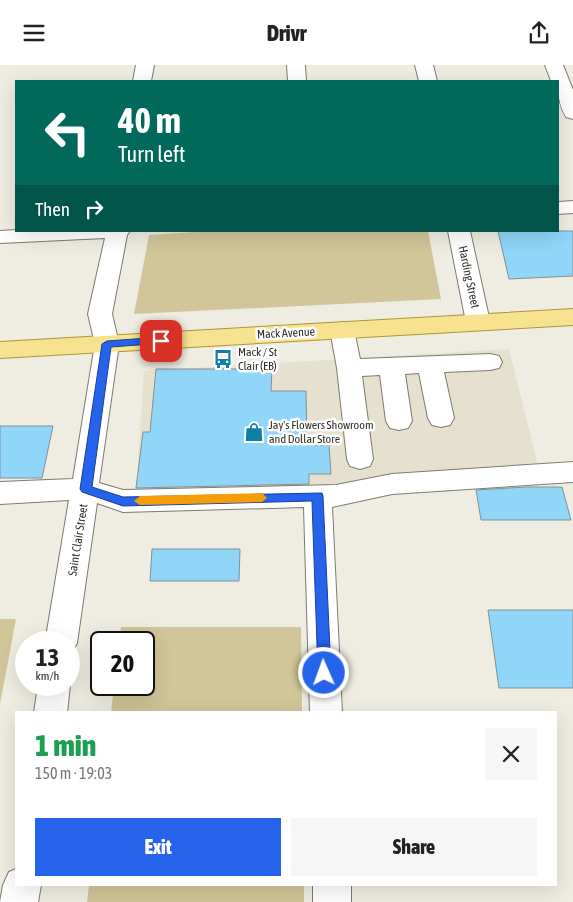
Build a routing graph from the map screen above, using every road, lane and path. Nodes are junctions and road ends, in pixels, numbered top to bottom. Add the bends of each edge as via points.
1 (145, 65) edge
2 (296, 65) edge
3 (424, 65) edge
4 (554, 65) edge
5 (142, 80) edge
6 (297, 80) edge
7 (428, 80) edge
8 (573, 113) edge
9 (573, 207) edge
10 (559, 208) edge
11 (98, 232) edge
12 (118, 232) edge
13 (459, 232) edge
14 (0, 237) edge
15 (573, 317) edge
16 (478, 322) junction
17 (342, 330) junction
18 (107, 344) junction
19 (0, 350) edge
20 (490, 362) dead end
21 (430, 364) junction
22 (391, 366) junction
23 (349, 368) junction
24 (441, 419) dead end
25 (399, 421) dead end
26 (360, 459) dead end
27 (573, 472) edge
28 (86, 489) junction
29 (0, 493) edge
30 (318, 496) junction
31 (63, 631) edge
32 (52, 696) edge
33 (50, 711) edge
34 (326, 711) edge
35 (22, 886) edge
36 (332, 886) edge
37 (19, 902) edge
38 (332, 902) edge

1 - 5 street
2 - 6 street
3 - 7 street
4 - 8 street
9 - 10 street
11 - 14 street
12 - 18 street, Saint Clair Street via 100,314
13 - 16 street, Harding Street
15 - 16 main road, Mack Avenue
16 - 17 main road, Mack Avenue
17 - 18 main road, Mack Avenue
17 - 23 street
18 - 19 main road, Mack Avenue
18 - 28 street, Saint Clair Street
20 - 21 street
21 - 22 street
21 - 24 street
22 - 23 street
22 - 25 street
23 - 26 street
27 - 30 street via 392,484 336,496
28 - 29 street
28 - 30 street via 123,501
28 - 31 street, Saint Clair Street
30 - 34 street
32 - 33 street
35 - 37 street
36 - 38 street

